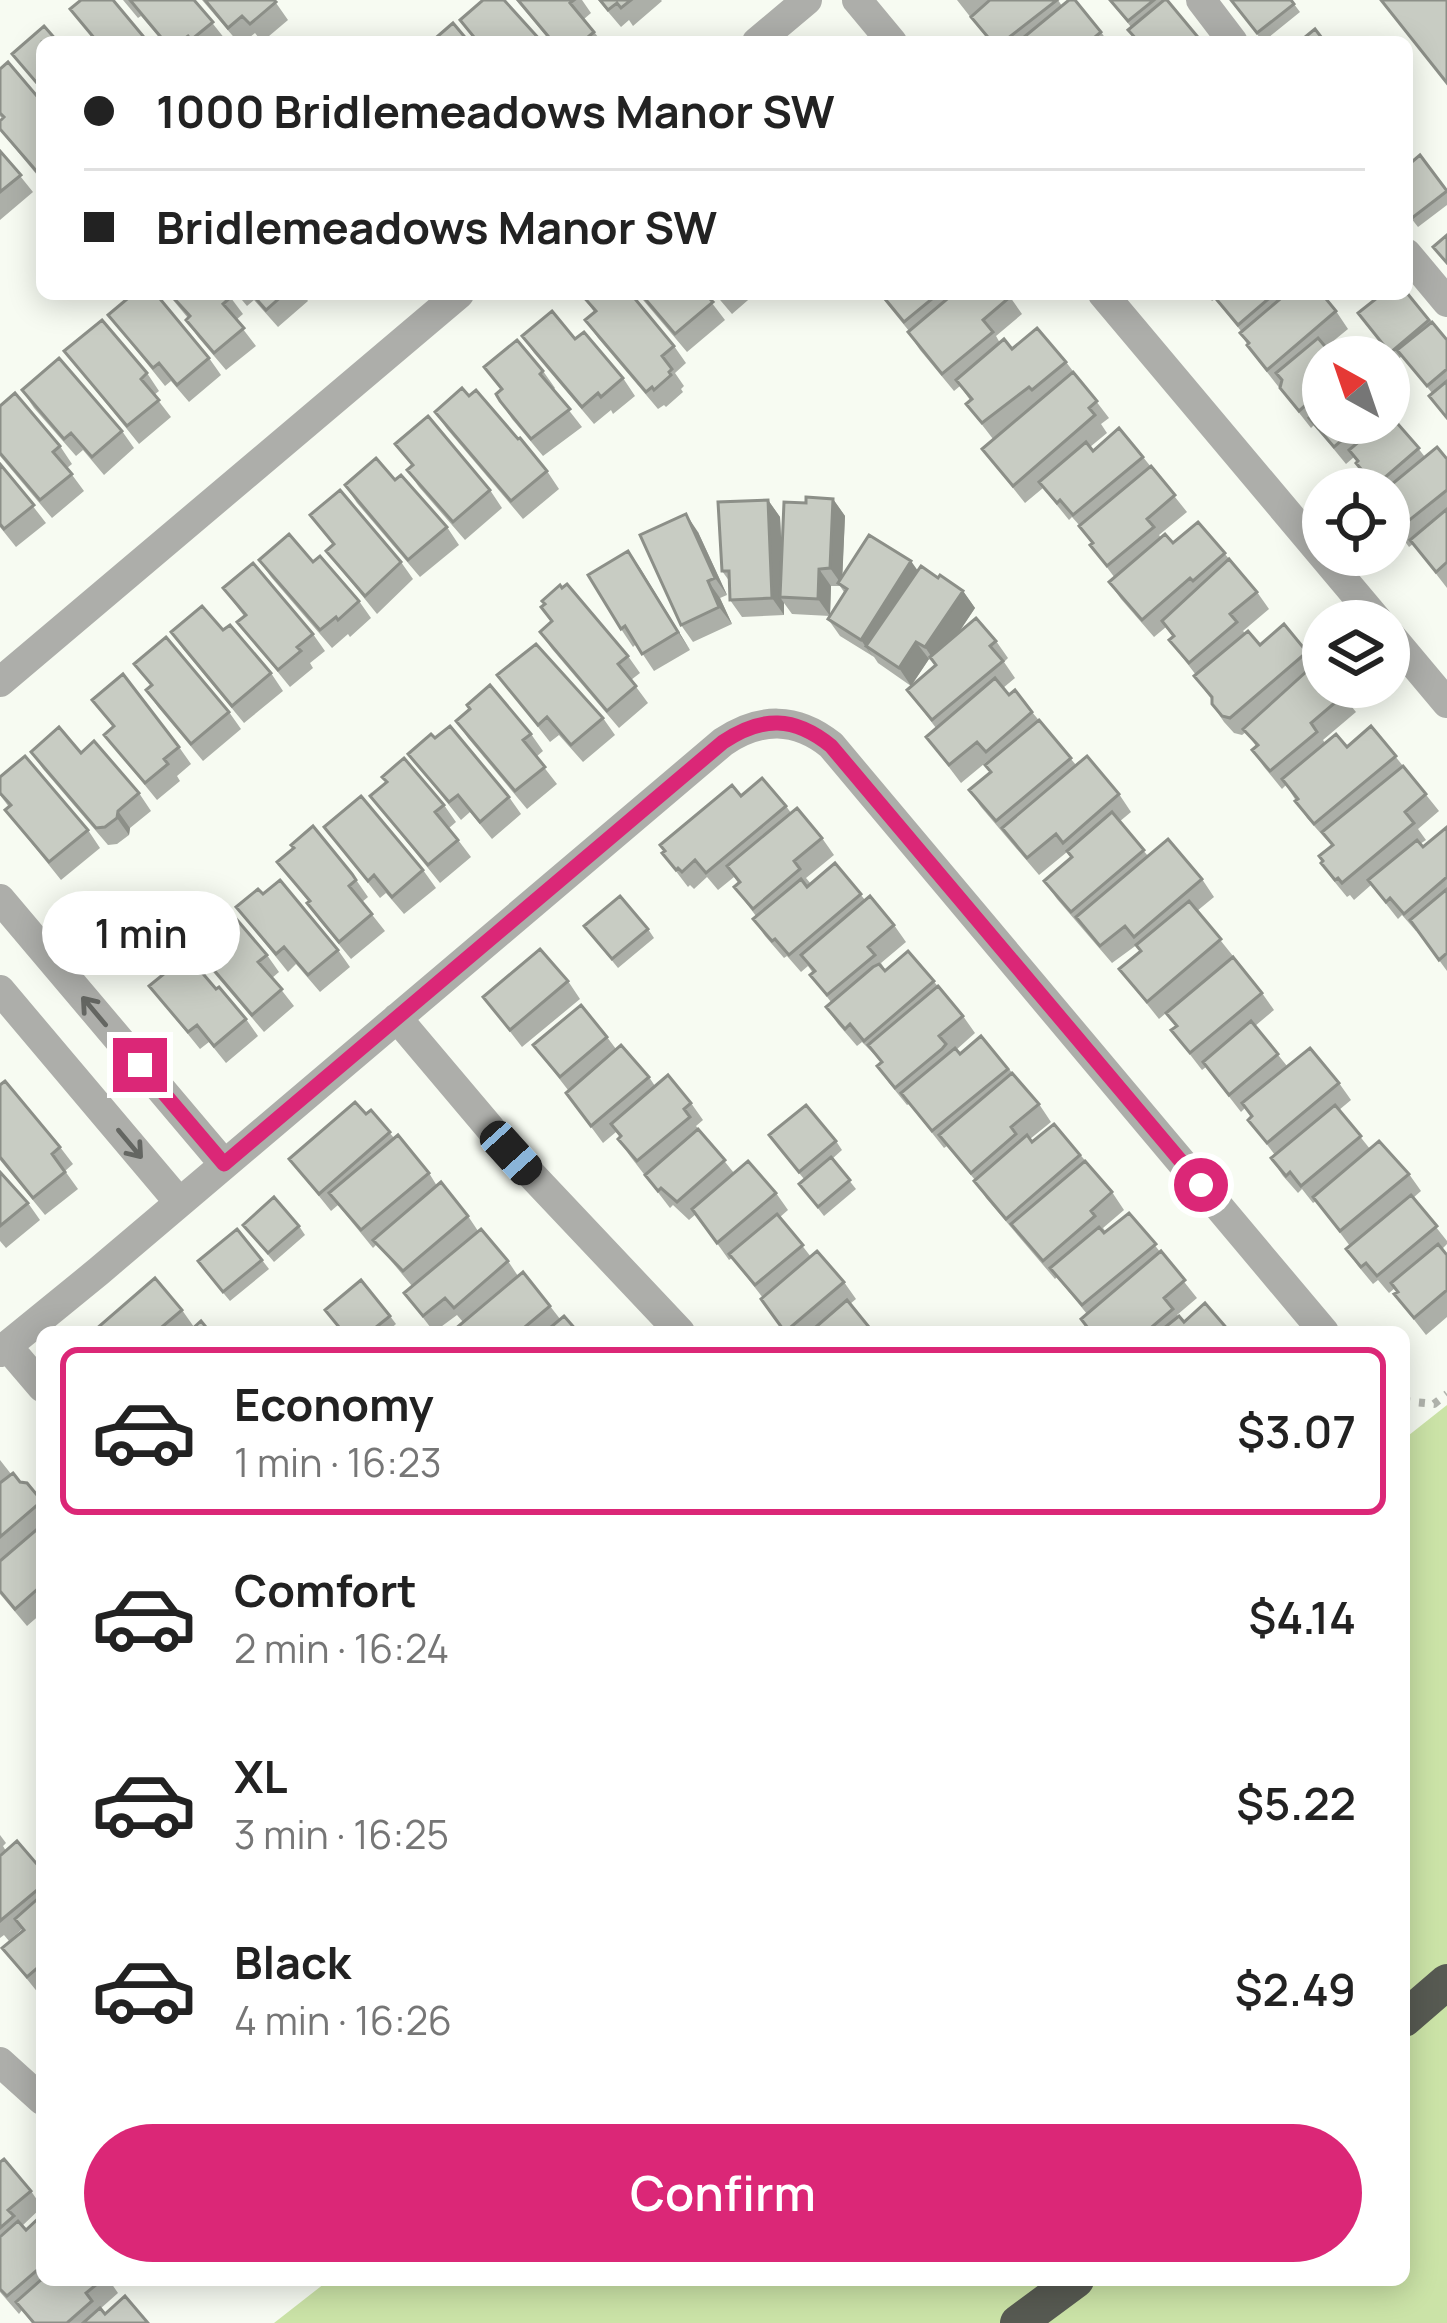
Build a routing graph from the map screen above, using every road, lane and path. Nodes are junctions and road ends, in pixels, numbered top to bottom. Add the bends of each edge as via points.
1 (807, 0) edge
2 (856, 0) edge
3 (1201, 0) edge
4 (764, 36) edge
5 (887, 36) edge
6 (1228, 36) edge
7 (1413, 261) edge
8 (452, 300) edge
9 (1108, 300) edge
10 (1447, 302) edge
11 (1360, 600) edge
12 (1410, 659) edge
13 (0, 682) edge
14 (1447, 703) edge
15 (0, 899) edge
16 (0, 990) edge
17 (397, 1018) junction
18 (215, 1171) junction
19 (179, 1202) junction
20 (674, 1326) edge
21 (1319, 1326) edge
22 (3, 1349) edge
23 (36, 1382) edge
24 (1447, 1394) edge
25 (1410, 1402) edge
26 (1447, 1982) edge
27 (1410, 2014) edge
28 (0, 2062) edge
29 (36, 2094) edge
30 (1068, 2286) edge
31 (1018, 2323) edge

1 - 4 street
2 - 5 street
3 - 6 street
7 - 10 street
8 - 13 street
9 - 11 street
12 - 14 street
18 -> 15 street
16 -> 19 street
17 - 18 street
17 - 20 street
17 - 21 street via 723,742 756,724 804,727 831,746
18 - 19 street
19 - 22 street
22 - 23 street
24 - 25 path via 1434,1404
26 - 27 highway
28 - 29 street
30 - 31 highway

